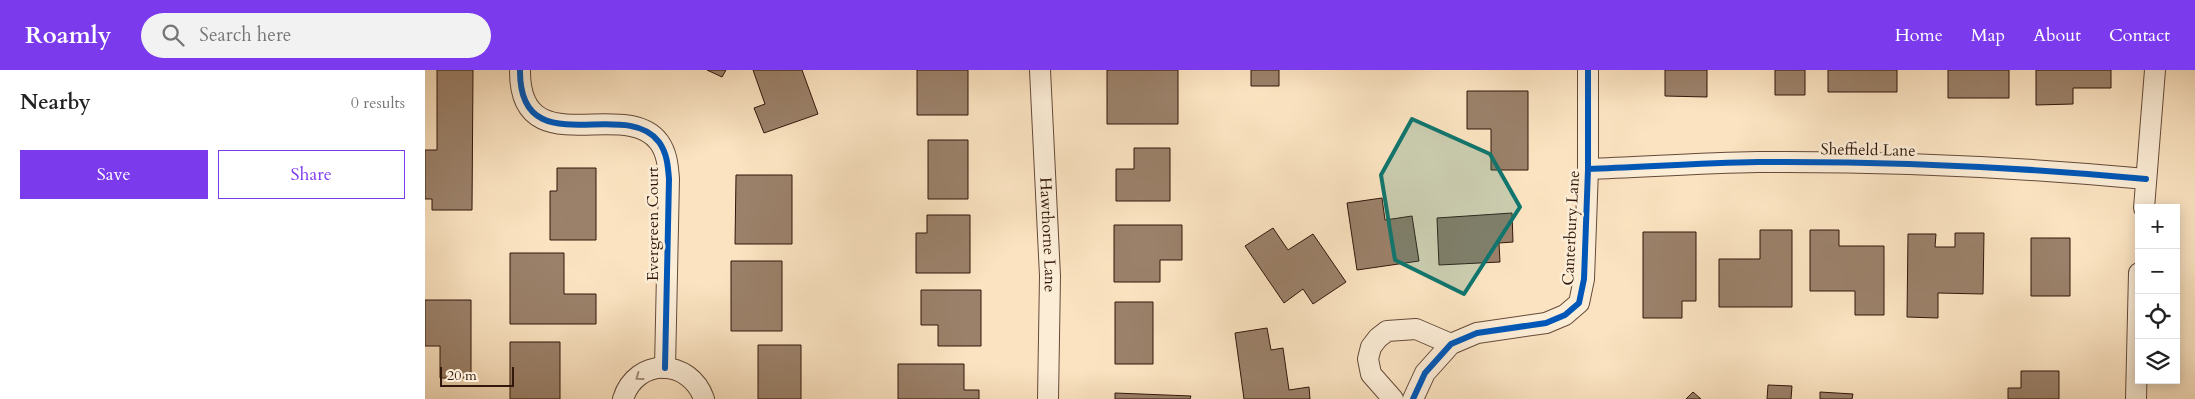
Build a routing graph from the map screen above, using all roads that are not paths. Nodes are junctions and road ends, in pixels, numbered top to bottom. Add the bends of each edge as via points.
1 (520, 70) edge
2 (1040, 70) edge
3 (1588, 70) edge
4 (2155, 70) edge
5 (1588, 169) junction
6 (2146, 179) junction
7 (2144, 204) edge
8 (2138, 294) edge
9 (1451, 344) junction
10 (665, 368) junction
11 (623, 399) edge
12 (704, 399) edge
13 (1048, 399) edge
14 (1393, 399) edge
15 (1413, 399) edge
16 (2136, 399) edge

1 - 10 street, Evergreen Court via 523,96 531,110 544,120 561,124 627,126 647,132 663,150 669,179
2 - 13 street, Hawthorne Lane via 1049,276
3 - 5 street, Canterbury Lane
4 - 6 street
5 - 6 street, Sheffield Lane via 1756,162 1864,163 2054,170
5 - 9 street, Canterbury Lane via 1584,279 1579,303 1565,315 1546,323 1477,332
6 - 7 street
8 - 16 street
9 - 14 street via 1417,329 1387,331 1378,338 1368,359 1371,374
9 - 15 street, Canterbury Lane via 1425,372
10 -> 11 street via 648,370 631,382
10 - 12 street via 679,370 691,377

